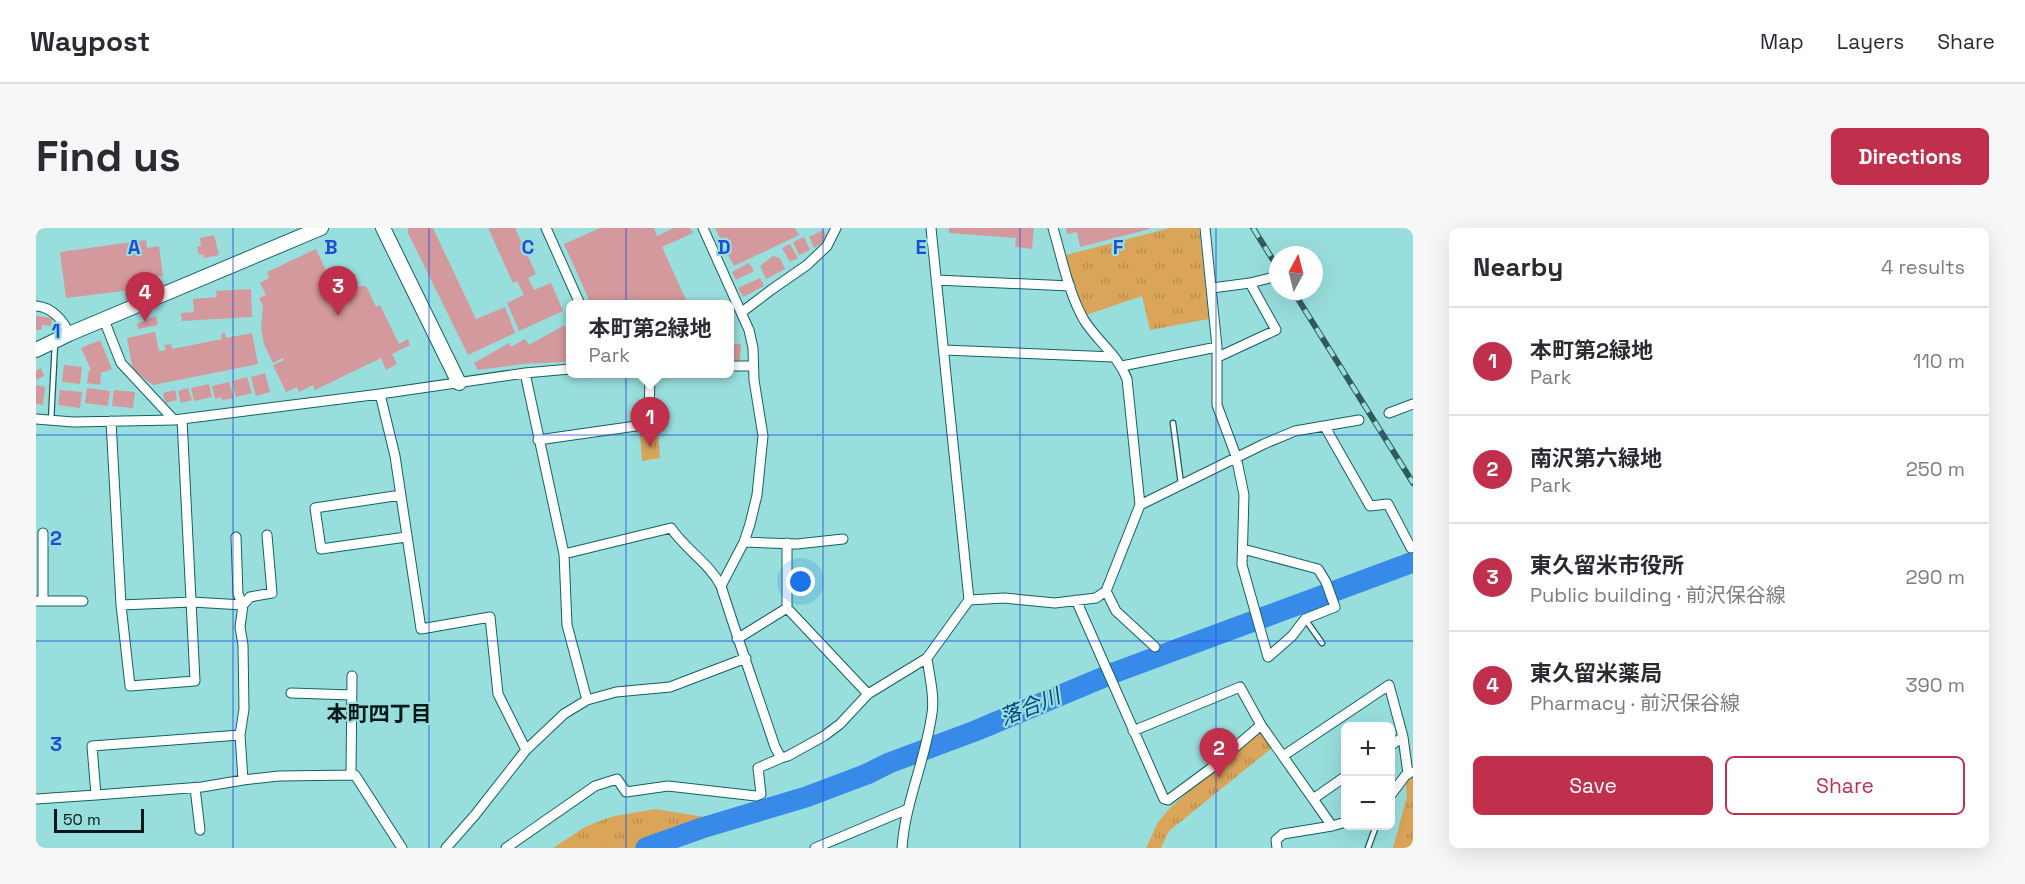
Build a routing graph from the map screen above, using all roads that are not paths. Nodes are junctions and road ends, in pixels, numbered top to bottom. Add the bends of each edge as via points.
1 (321, 228) edge
2 (383, 228) edge
3 (546, 228) edge
4 (703, 228) edge
5 (837, 228) edge
6 (931, 228) edge
7 (1053, 228) edge
8 (1205, 228) edge
9 (1269, 279) edge
10 (936, 280) junction
11 (1250, 283) junction
12 (1070, 286) junction
13 (1212, 288) junction
14 (578, 300) edge
15 (36, 306) edge
16 (742, 312) junction
17 (104, 320) junction
18 (69, 334) junction
19 (55, 340) junction
20 (36, 350) edge
21 (944, 350) junction
22 (1217, 352) junction
23 (1114, 357) junction
24 (734, 366) edge
25 (753, 366) junction
26 (1122, 366) junction
27 (566, 369) edge
28 (525, 373) junction
29 (650, 378) edge
30 (459, 383) junction
31 (380, 394) junction
32 (1413, 404) edge
33 (1389, 413) dead end
34 (36, 419) edge
35 (178, 419) junction
36 (1359, 420) dead end
37 (51, 421) junction
38 (111, 421) junction
39 (1173, 423) dead end
40 (1325, 427) junction
41 (538, 440) junction
42 (1236, 456) junction
43 (1181, 484) junction
44 (401, 495) junction
45 (1140, 505) junction
46 (43, 533) dead end
47 (267, 535) dead end
48 (236, 537) dead end
49 (406, 537) junction
50 (843, 539) dead end
51 (744, 542) junction
52 (787, 543) junction
53 (1411, 548) dead end
54 (1243, 549) junction
55 (564, 554) junction
56 (721, 586) junction
57 (1106, 591) junction
58 (969, 600) junction
59 (1076, 600) junction
60 (39, 601) edge
61 (82, 601) dead end
62 (192, 602) junction
63 (121, 605) junction
64 (243, 605) junction
65 (787, 608) junction
66 (1305, 619) junction
67 (737, 639) junction
68 (1322, 643) dead end
69 (1155, 647) dead end
70 (746, 658) junction
71 (927, 658) junction
72 (352, 676) dead end
73 (291, 693) dead end
74 (868, 694) junction
75 (352, 695) junction
76 (587, 700) junction
77 (1261, 725) junction
78 (1133, 730) junction
79 (240, 735) junction
80 (1403, 737) junction
81 (1395, 743) edge
82 (526, 750) junction
83 (1283, 756) junction
84 (781, 758) junction
85 (1411, 772) edge
86 (351, 775) junction
87 (1341, 779) edge
88 (243, 780) junction
89 (195, 788) junction
90 (1395, 790) edge
91 (96, 795) junction
92 (36, 799) edge
93 (1313, 799) junction
94 (908, 809) junction
95 (1341, 823) edge
96 (1332, 826) junction
97 (200, 830) dead end
98 (1374, 830) edge
99 (402, 848) edge
100 (446, 848) edge
101 (506, 848) edge
102 (815, 848) edge
103 (902, 848) edge
104 (1277, 848) edge
105 (1368, 848) edge

1 - 17 main road
2 - 30 main road
3 - 14 street
4 - 16 street
5 - 16 street via 827,246 807,265
6 - 10 street
7 - 12 street
8 - 13 street
9 - 11 street
10 - 12 street
10 - 21 street
11 - 13 street
11 - 22 street via 1276,330
12 - 23 street via 1085,320
13 - 22 street
15 - 18 street via 56,315
16 - 25 street via 753,348
17 - 18 main road
17 - 35 street via 121,363
18 - 19 main road
19 - 20 main road
19 - 37 lane
21 - 23 street
21 - 58 street
22 - 26 street
22 - 42 street via 1217,405
23 - 26 street
24 - 25 street
25 - 51 street via 762,456 758,495
26 - 45 street via 1127,380
27 - 28 street
28 - 30 street
28 - 41 street
29 - 41 street via 649,418 636,426
30 - 31 street
31 - 35 street
31 - 44 street
32 - 33 street
34 - 37 street
35 - 38 street
35 - 62 street
36 - 40 street
37 - 38 street
38 - 63 street
39 - 43 lane
40 - 42 street via 1295,432
40 - 53 street via 1370,506 1388,504
41 - 55 street
42 - 43 street
42 - 54 street via 1244,495
43 - 45 street
44 - 49 street
44 - 49 street via 315,508 321,549
45 - 57 street
46 - 60 street
47 - 64 street via 272,593 250,597
48 - 64 street via 238,594
49 - 82 street via 421,629 490,617 498,694
50 - 52 street
51 - 52 street
51 - 56 street
52 - 65 street
54 - 66 street via 1318,568 1335,607
54 - 66 street via 1242,565 1268,657
55 - 56 street via 671,528
55 - 76 street via 567,625
56 - 67 street
57 - 59 street via 1096,598
57 - 69 street via 1116,611
58 - 59 street
58 - 71 street
59 - 78 street
60 - 61 street
62 - 63 street
62 - 63 street via 195,681 130,686
62 - 64 street
64 - 79 street via 240,627 244,710
65 - 67 street
65 - 74 street
66 - 68 lane
67 - 70 street
70 - 76 street via 670,687 616,692
70 - 84 street
71 - 74 street
71 - 94 street via 933,710
72 - 75 street
73 - 75 street
74 - 84 street via 824,736
75 - 86 street
76 - 82 street via 564,714
77 - 78 street via 1240,687
77 - 78 street via 1168,800 1164,799
77 - 83 street
79 - 88 street
79 - 91 street via 92,746
80 - 81 street
80 - 83 street via 1389,685
80 - 85 street
82 - 100 street
83 - 93 street
84 - 101 street via 758,768 761,794 756,796 668,786 626,792 617,779 594,786
85 - 90 street
86 - 88 street
86 - 99 street via 355,775
87 - 93 street
88 - 89 street
89 - 91 street
89 - 97 street
91 - 92 street
93 - 96 street
94 - 102 street
94 - 103 street
95 - 96 street
96 - 104 street via 1283,834 1276,840
98 - 105 lane

